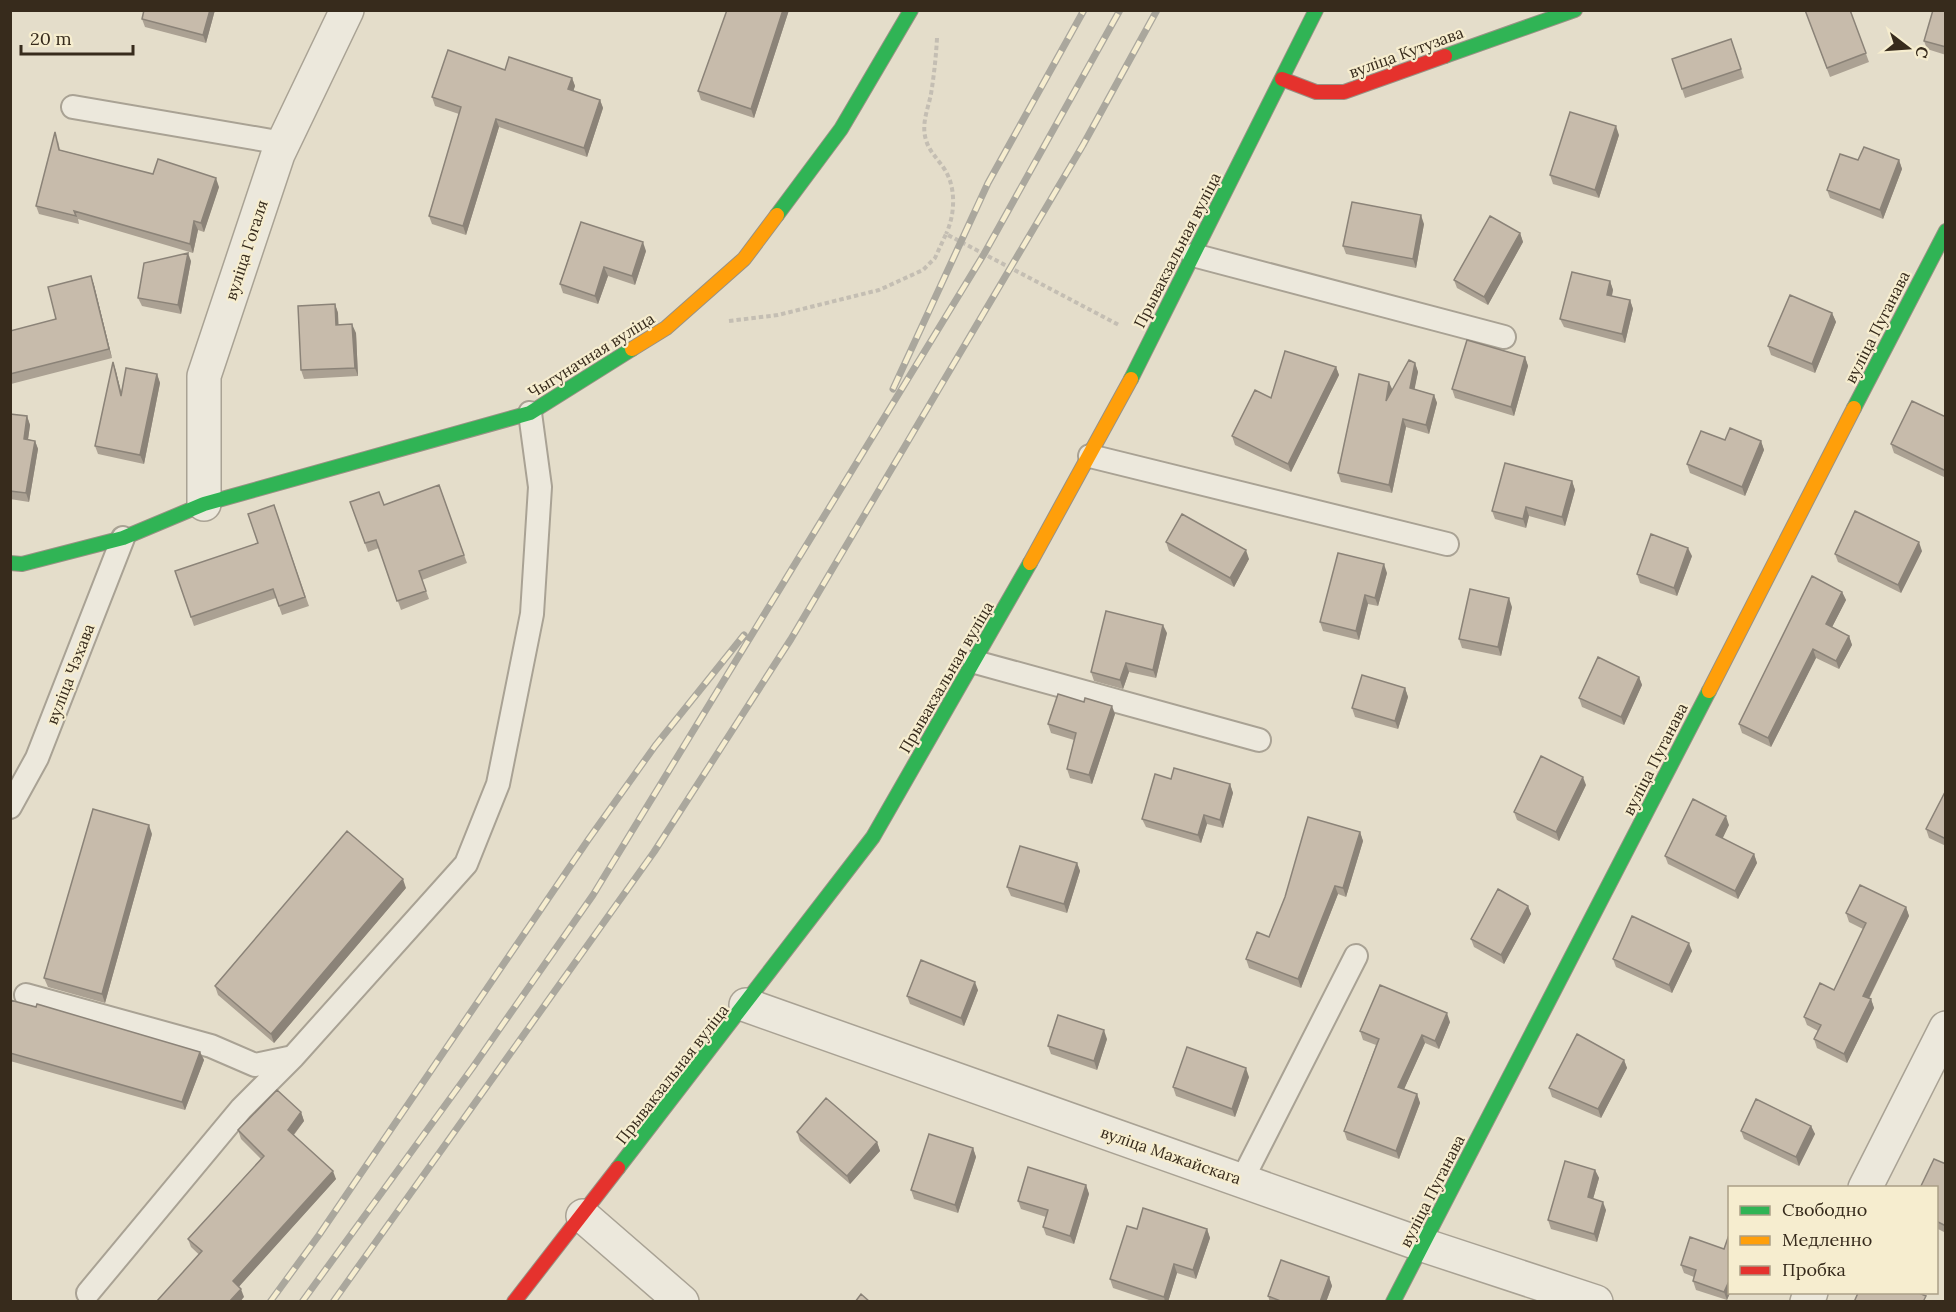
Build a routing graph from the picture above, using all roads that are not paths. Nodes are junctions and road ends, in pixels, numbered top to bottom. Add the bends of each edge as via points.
1 (348, 10) edge
2 (911, 10) edge
3 (1316, 10) edge
4 (1575, 10) edge
5 (1282, 79) junction
6 (73, 107) dead end
7 (283, 143) junction
8 (1946, 231) edge
9 (1193, 255) junction
10 (1504, 337) dead end
11 (530, 413) junction
12 (1090, 456) junction
13 (204, 504) junction
14 (123, 538) junction
15 (1447, 544) dead end
16 (10, 564) edge
17 (975, 662) junction
18 (1259, 740) dead end
19 (10, 807) edge
20 (1356, 956) dead end
21 (26, 995) dead end
22 (746, 1005) junction
23 (1946, 1028) edge
24 (293, 1057) junction
25 (1242, 1180) junction
26 (1865, 1186) edge
27 (583, 1216) junction
28 (1423, 1245) junction
29 (88, 1293) dead end
30 (513, 1302) edge
31 (681, 1302) edge
32 (1393, 1302) edge
33 (1596, 1302) edge

1 - 7 street, вуліца Гогаля
2 - 11 street, Чыгуначная вуліца via 841,129 744,259 666,328
3 - 5 street, Прывакзальная вуліца
4 - 5 street, вуліца Кутузава via 1344,92 1316,92
5 - 9 street, Прывакзальная вуліца
6 - 7 lane
7 - 13 street, вуліца Гогаля via 204,376
8 - 28 street, вуліца Пуганава
9 - 10 lane
9 - 12 street, Прывакзальная вуліца
11 - 13 street, Чыгуначная вуліца
11 - 24 lane via 540,487 532,614 498,784 466,864
12 - 15 lane
12 - 17 street, Прывакзальная вуліца
13 - 14 street, Чыгуначная вуліца
14 - 16 street, Чыгуначная вуліца
14 - 19 lane, вуліца Чэхава via 37,758
17 - 18 lane
17 - 22 street, Прывакзальная вуліца via 873,837
20 - 25 lane
21 - 24 lane via 211,1046 255,1065
22 - 25 street, вуліца Мажайскага
22 - 27 street, Прывакзальная вуліца
23 - 26 street
24 - 29 lane via 241,1110
25 - 28 street, вуліца Мажайскага
27 - 30 street, Прывакзальная вуліца
27 - 31 street
28 - 32 street, вуліца Пуганава
28 - 33 street, вуліца Мажайскага

